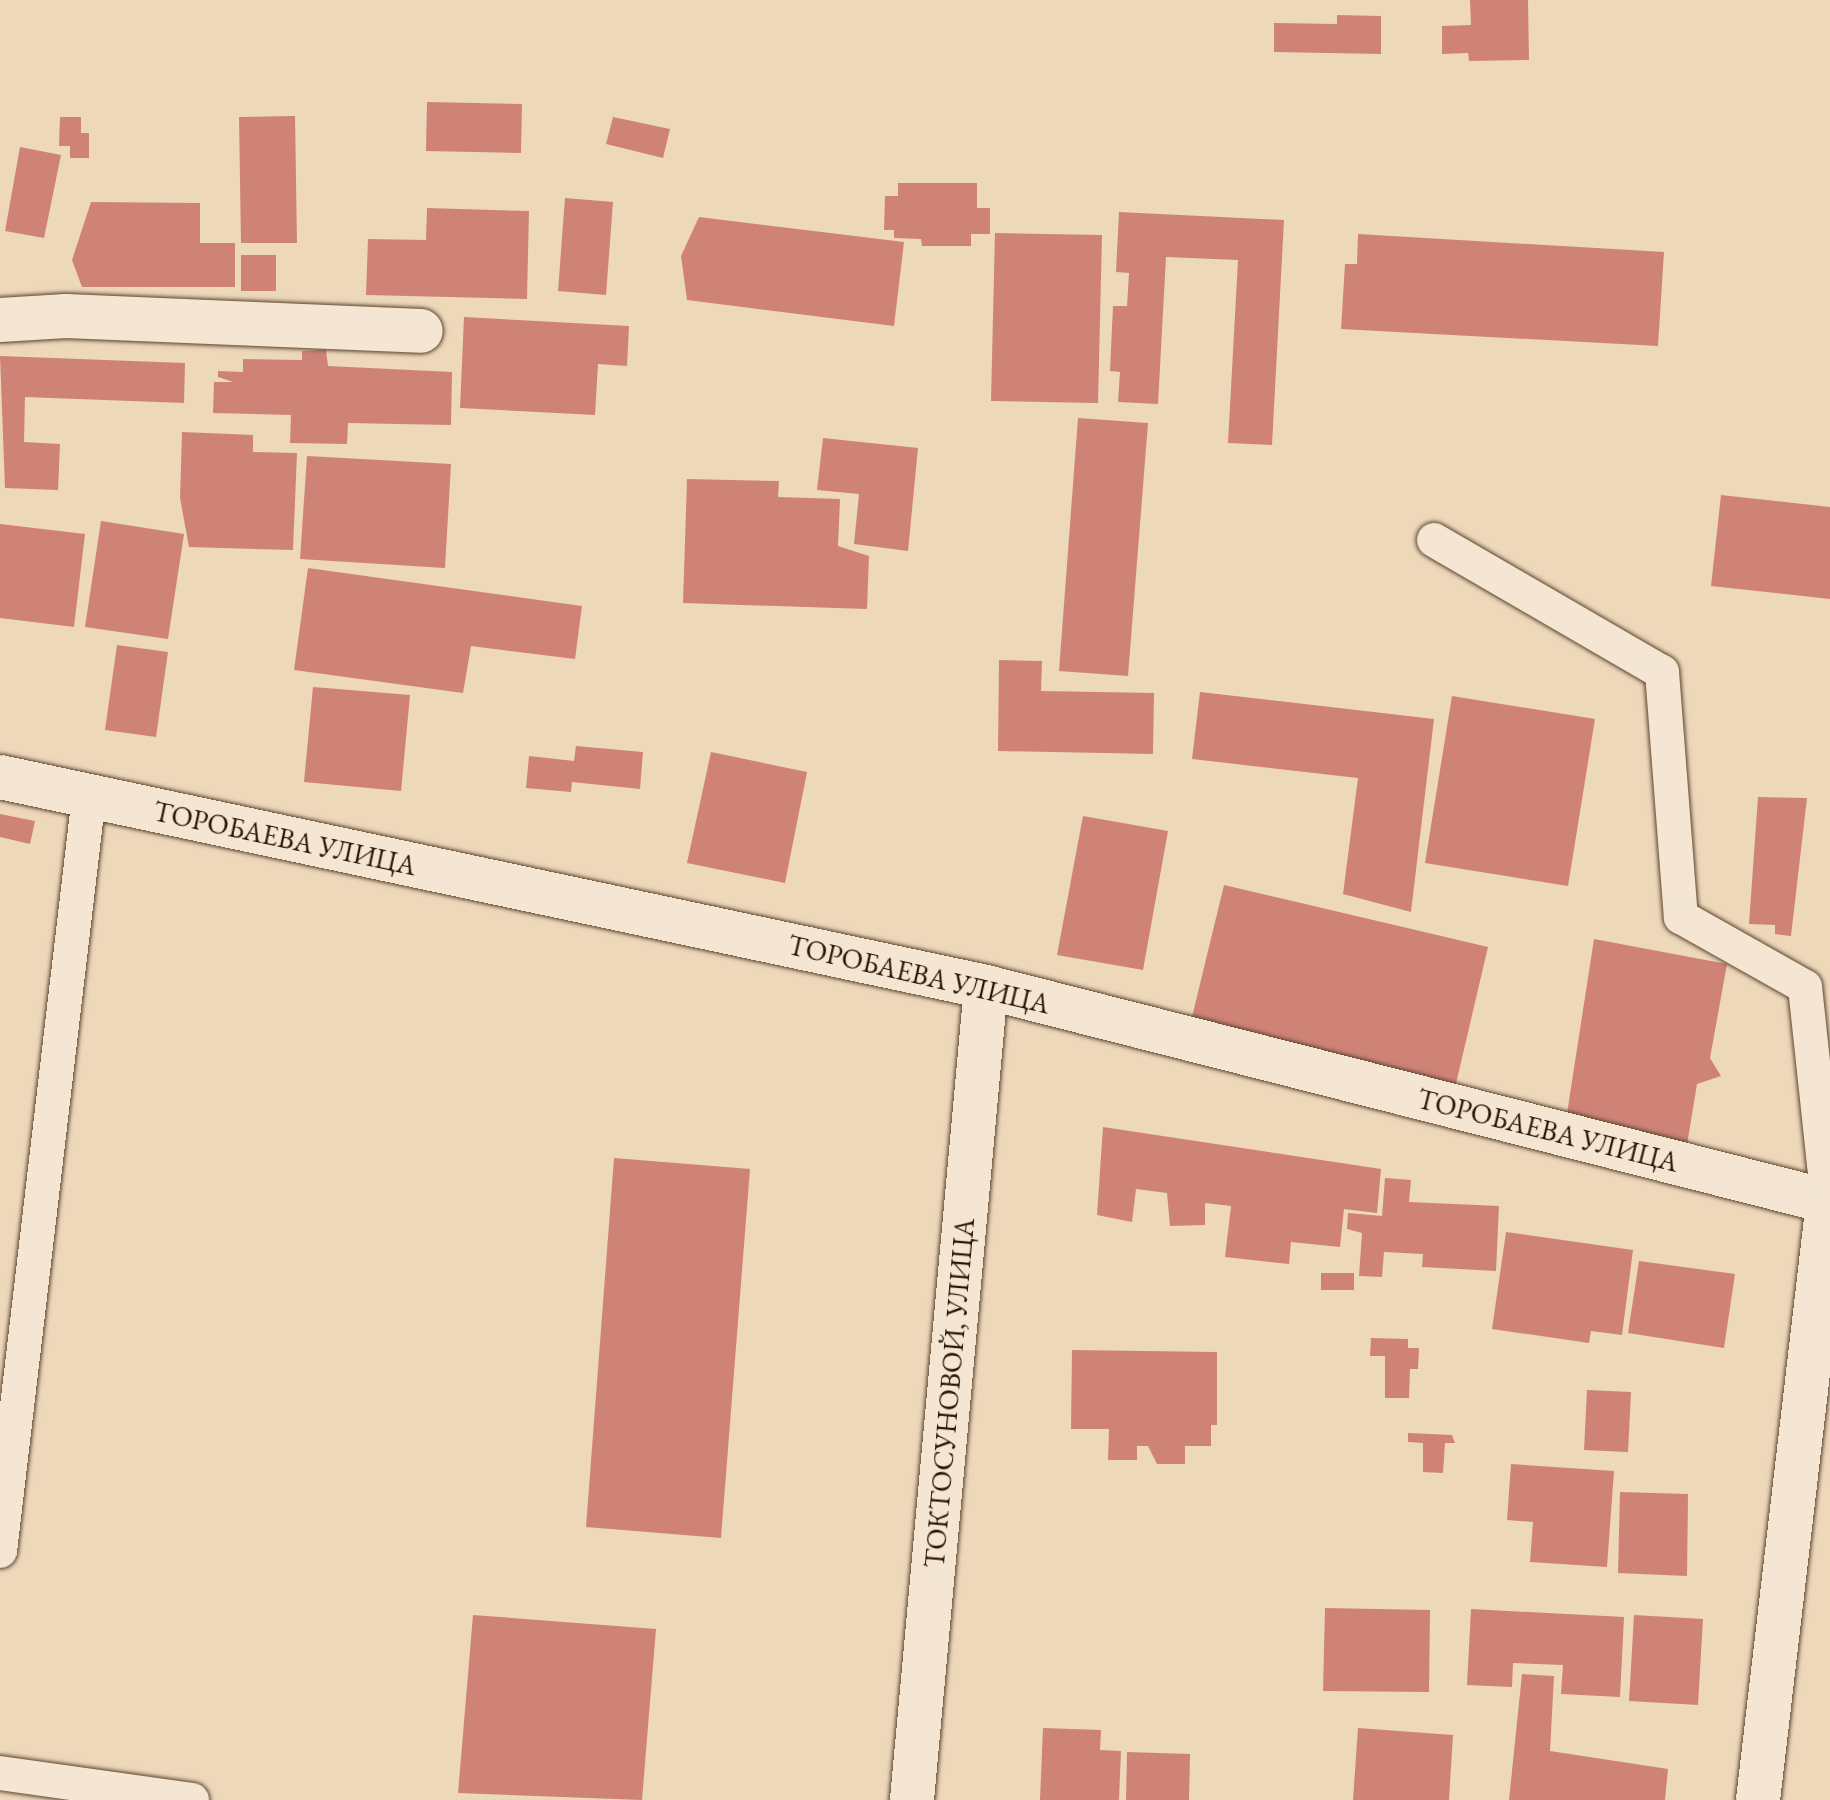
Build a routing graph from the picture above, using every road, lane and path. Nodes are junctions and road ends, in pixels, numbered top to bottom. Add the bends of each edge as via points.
1 (0, 320) edge
2 (421, 331) dead end
3 (1434, 540) dead end
4 (0, 777) edge
5 (89, 796) junction
6 (986, 987) junction
7 (1829, 1202) edge
8 (0, 1551) edge
9 (0, 1773) edge
10 (192, 1800) edge
11 (912, 1800) edge
12 (1758, 1800) edge

1 - 2 street via 66,316
3 - 7 lane via 1662,672 1681,917 1805,987
4 - 5 street, ТОРОБАЕВА УЛИЦА
5 - 6 street, ТОРОБАЕВА УЛИЦА
5 - 8 lane
6 - 7 street, ТОРОБАЕВА УЛИЦА
6 - 11 street, ТОКТОСУНОВОЙ, УЛИЦА
7 - 12 street
9 - 10 lane

